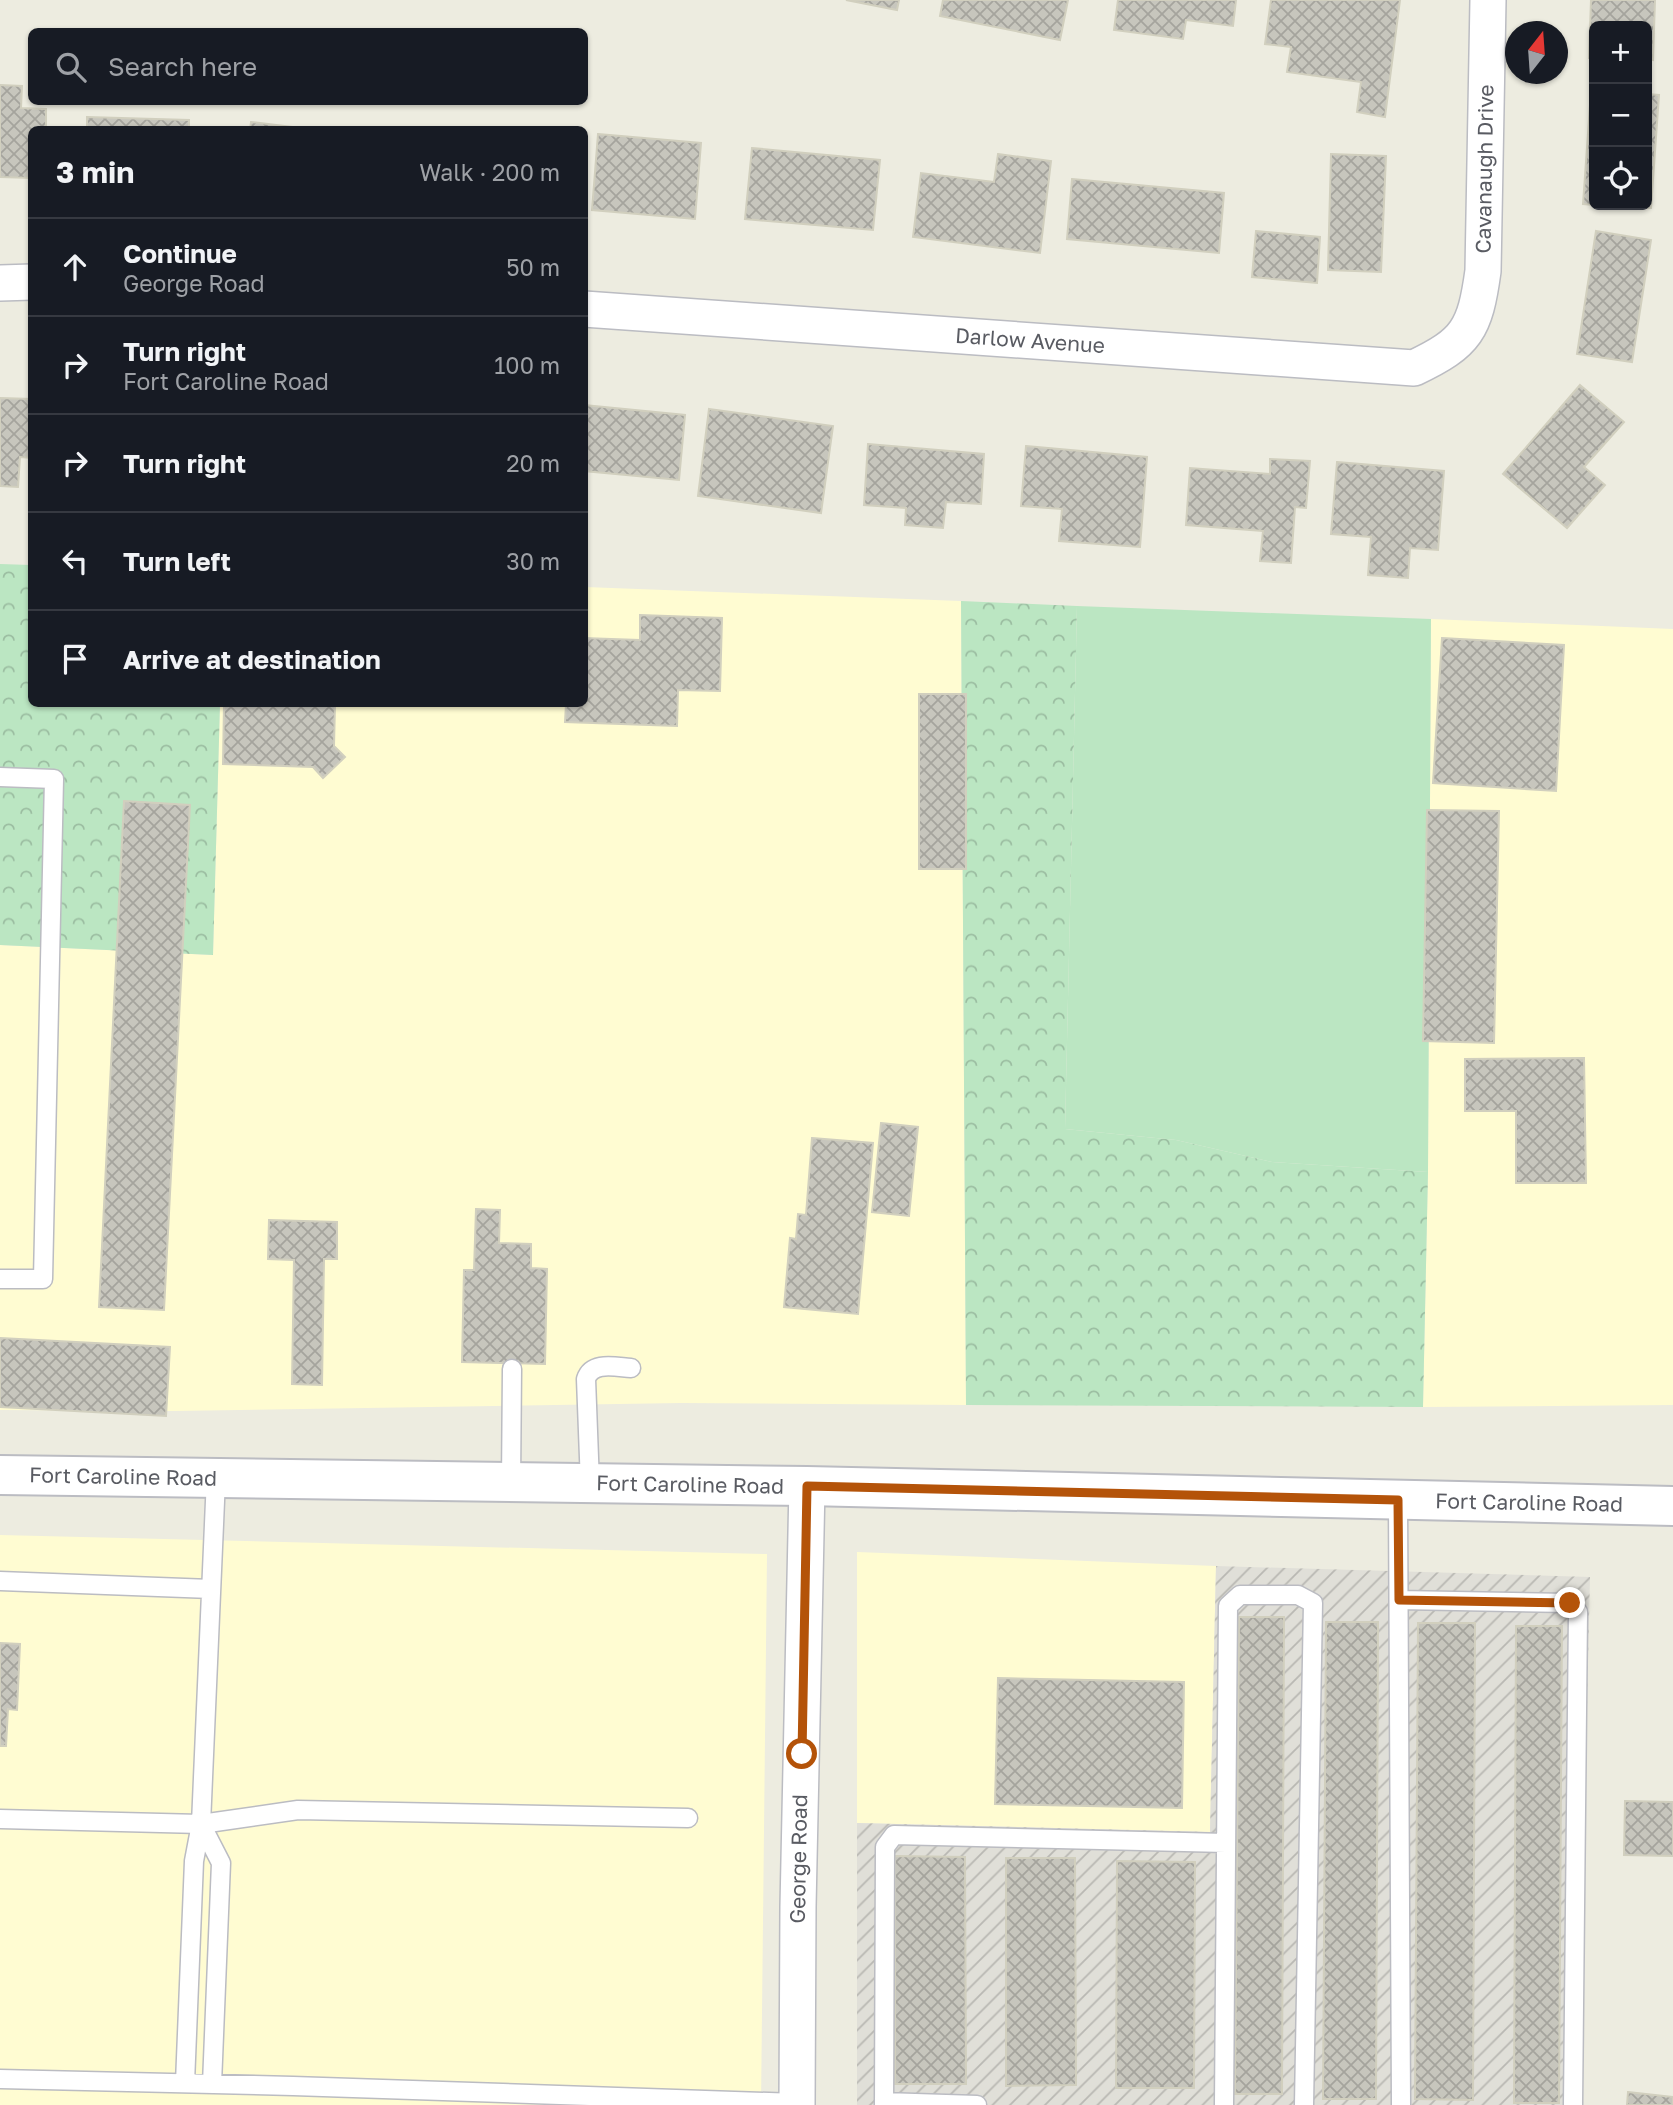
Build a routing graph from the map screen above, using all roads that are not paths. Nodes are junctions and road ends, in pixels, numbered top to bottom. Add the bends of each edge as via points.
1 (1488, 0) edge
2 (28, 282) edge
3 (0, 283) edge
4 (588, 309) edge
5 (1465, 335) joint
6 (0, 777) edge
7 (0, 1279) edge
8 (631, 1367) dead end
9 (512, 1369) dead end
10 (0, 1475) edge
11 (216, 1478) junction
12 (512, 1482) junction
13 (590, 1484) junction
14 (807, 1486) junction
15 (1398, 1500) junction
16 (1673, 1506) edge
17 (0, 1581) edge
18 (211, 1589) junction
19 (1399, 1600) junction
20 (0, 1818) edge
21 (688, 1818) dead end
22 (201, 1824) junction
23 (1226, 1843) junction
24 (0, 2079) edge
25 (185, 2083) junction
26 (212, 2084) junction
27 (797, 2104) edge
28 (884, 2104) edge
29 (977, 2105) edge
30 (1224, 2105) edge
31 (1304, 2105) edge
32 (1401, 2105) edge
33 (1573, 2105) edge

1 - 5 street, Cavanaugh Drive via 1483,271 1478,306
2 - 3 street
4 - 5 street, Darlow Avenue via 1413,368 1439,356
6 - 7 lane via 54,779 43,1279
8 - 13 lane via 594,1368 586,1379
9 - 12 lane
10 - 11 street, Fort Caroline Road
11 - 12 street, Fort Caroline Road
11 - 18 lane
12 - 13 street, Fort Caroline Road
13 - 14 street, Fort Caroline Road
14 - 15 street, Fort Caroline Road
14 - 27 street, George Road
15 - 16 street, Fort Caroline Road
15 - 19 lane
17 - 18 lane
18 - 22 lane
19 - 32 lane
19 - 33 lane via 1570,1603 1578,1612
20 - 22 lane
21 - 22 lane via 298,1810
22 - 25 lane via 194,1861
22 - 26 lane via 221,1863
23 - 28 lane via 894,1835 885,1847
23 - 30 lane
23 - 31 lane via 1228,1606 1240,1595 1298,1595 1312,1603
24 - 25 lane
25 - 26 lane
26 - 27 lane
28 - 29 lane

